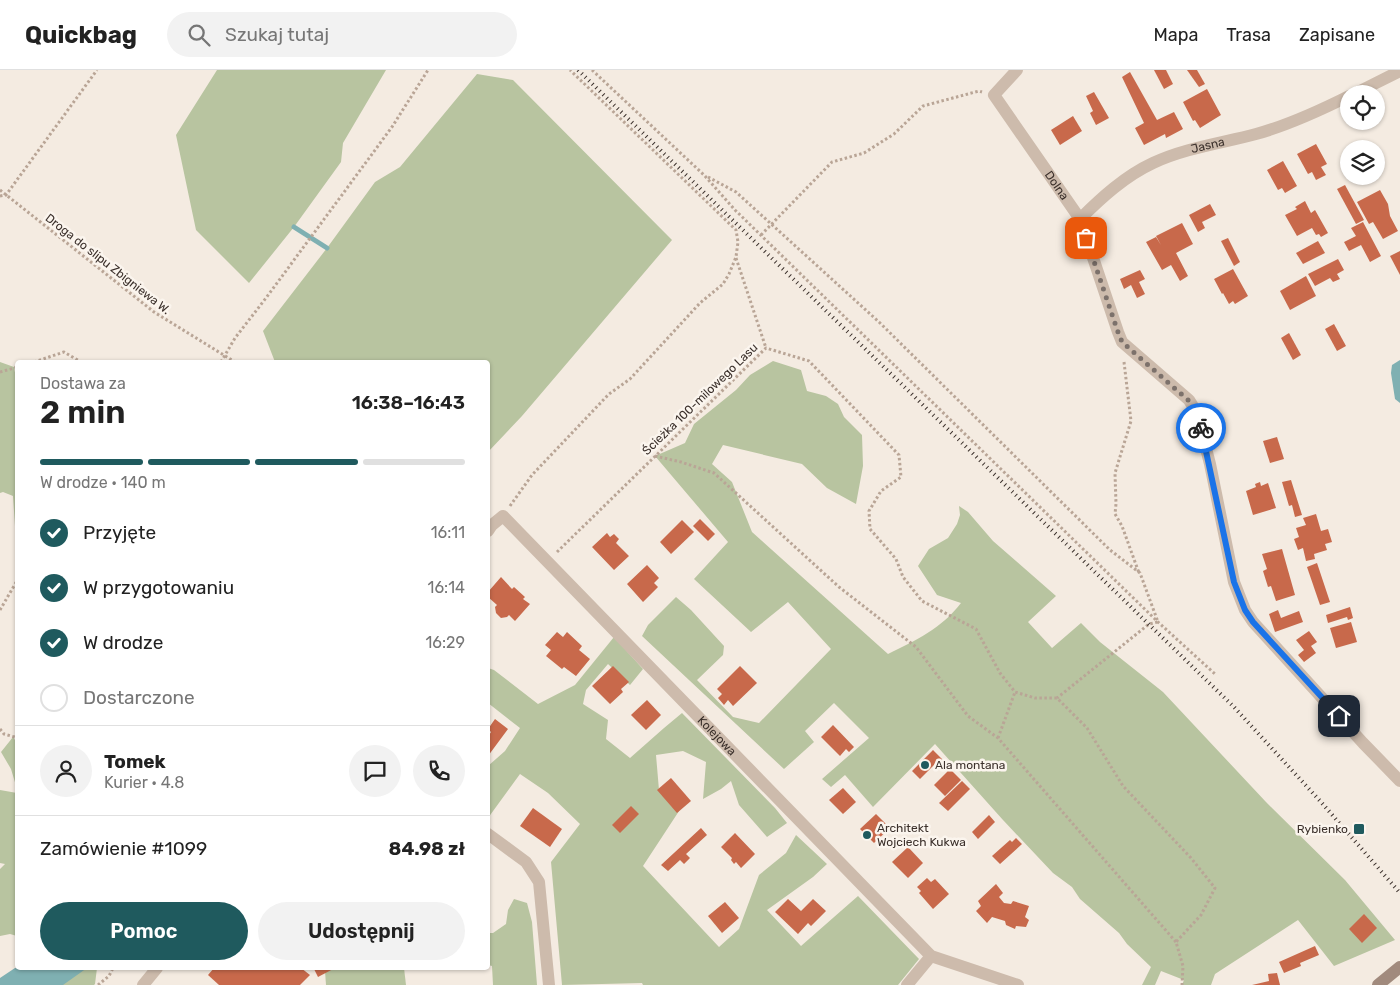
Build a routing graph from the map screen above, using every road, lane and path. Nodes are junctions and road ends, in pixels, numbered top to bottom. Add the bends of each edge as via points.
1 (97, 70) edge
2 (428, 70) edge
3 (570, 70) edge
4 (592, 70) edge
5 (1016, 70) edge
6 (1400, 71) edge
7 (1372, 85) edge
8 (994, 95) junction
9 (1340, 100) edge
10 (704, 175) junction
11 (0, 190) edge
12 (6, 195) junction
13 (0, 196) edge
14 (1080, 219) junction
15 (772, 224) junction
16 (761, 235) junction
17 (736, 257) junction
18 (1122, 342) junction
19 (766, 348) junction
20 (224, 356) junction
21 (40, 360) edge
22 (77, 360) edge
23 (222, 360) edge
24 (231, 360) edge
25 (15, 368) edge
26 (0, 372) edge
27 (654, 456) junction
28 (503, 516) junction
29 (490, 528) edge
30 (547, 561) junction
31 (1140, 573) junction
32 (15, 584) edge
33 (0, 610) edge
34 (1158, 622) junction
35 (1215, 674) dead end
36 (1015, 692) junction
37 (1056, 698) junction
38 (0, 729) edge
39 (15, 737) edge
40 (998, 738) junction
41 (1400, 781) edge
42 (490, 835) edge
43 (1176, 942) junction
44 (931, 956) junction
45 (112, 970) edge
46 (155, 970) edge
47 (1395, 971) edge
48 (98, 985) edge
49 (143, 985) edge
50 (549, 985) edge
51 (907, 985) edge
52 (1018, 985) edge
53 (1182, 985) edge
54 (1378, 985) edge

1 - 12 path
2 - 20 path via 392,127
3 - 17 path via 736,230
4 - 10 path
5 - 8 street
6 - 7 street
8 - 14 street, Dolna
8 - 15 path via 979,92 923,106 894,134 864,153 832,162
9 - 14 street, Jasna via 1289,124 1174,154 1152,163 1132,175
10 - 15 path via 736,192
10 - 16 path
11 - 12 path, Droga do slipu Zbigniewa W.
12 - 13 path
12 - 20 path, Droga do slipu Zbigniewa W. via 154,312
14 - 18 street, Dolna
15 - 16 path
15 - 31 path via 879,322 1110,550
16 - 34 path
17 - 19 path
17 - 28 path via 723,284 700,303 630,379 609,394 532,476
18 - 31 path via 1130,420 1115,472 1115,514
18 - 41 street, Dolna via 1188,400 1197,413 1234,582 1245,610
19 - 27 path, Ścieżka 100-milowego Lasu
19 - 36 path, Ścieżka 100-milowego Lasu via 809,361 899,455 901,477 881,491 869,511 870,529 896,559 903,577 922,601 976,629 1000,673
20 - 23 path
20 - 24 path, Droga do slipu Zbigniewa W.
21 - 22 path via 64,352
25 - 26 path
27 - 30 path, Ścieżka 100-milowego Lasu
27 - 40 path via 714,473 839,587 916,647 968,716
28 - 29 street
28 - 30 street, Kolejowa
30 - 44 street, Kolejowa
31 - 34 path
32 - 33 path
34 - 35 path
34 - 37 path via 1149,624
36 - 37 path via 1035,698
36 - 40 path
37 - 43 path via 1087,728 1123,786 1215,888 1201,915
38 - 39 path
40 - 43 path
42 - 50 street via 526,862 539,882
43 - 53 path via 1183,966
44 - 51 street
44 - 52 street
45 - 48 path
46 - 49 street
47 - 54 street

